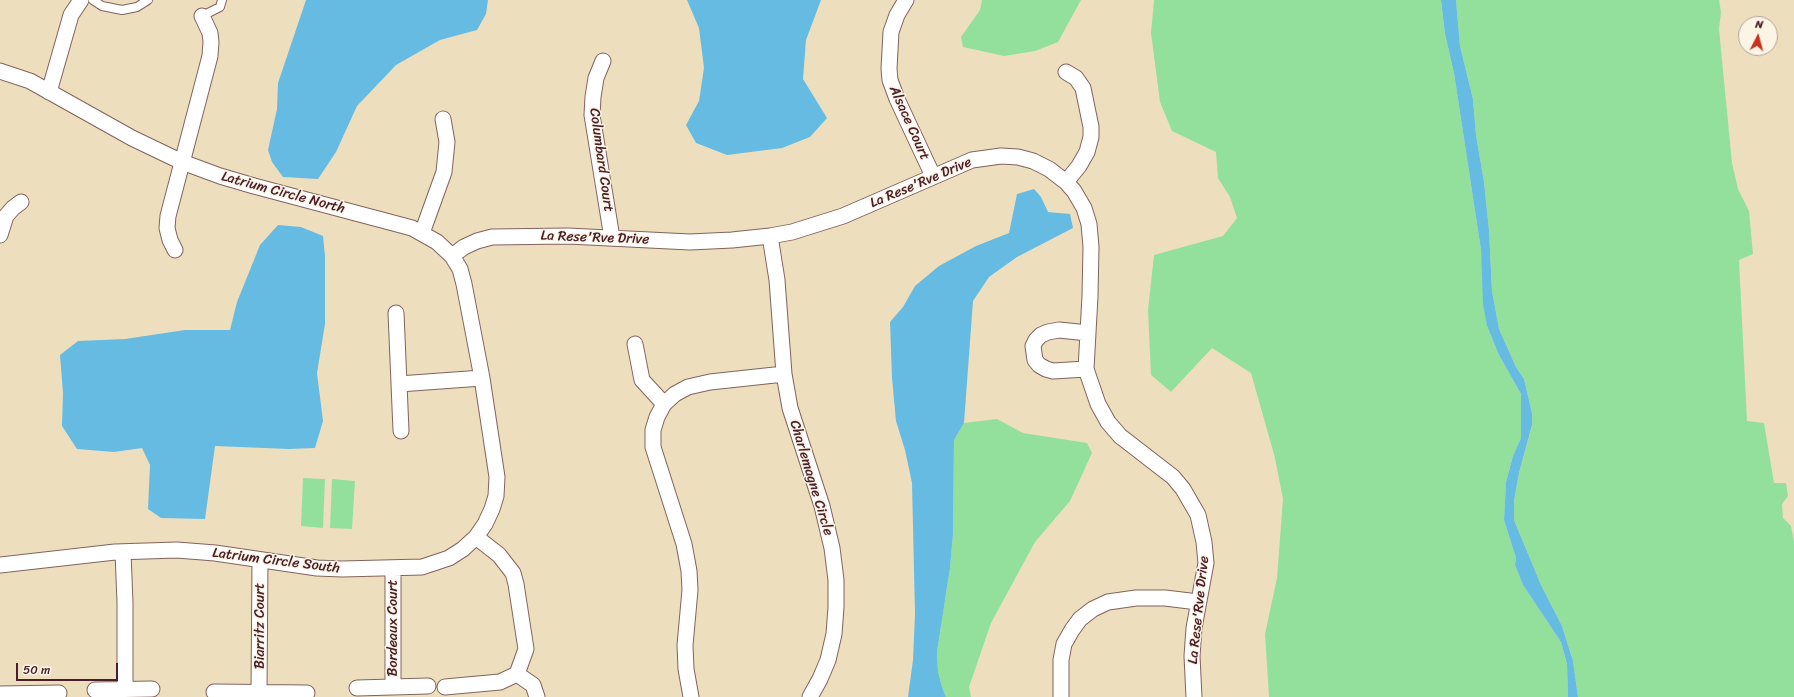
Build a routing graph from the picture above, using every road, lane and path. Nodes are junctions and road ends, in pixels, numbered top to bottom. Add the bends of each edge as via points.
1 (81, 0) edge
2 (93, 0) edge
3 (148, 0) edge
4 (222, 0) edge
5 (906, 0) edge
6 (202, 16) joint
7 (603, 61) dead end
8 (0, 71) edge
9 (1066, 72) dead end
10 (49, 92) junction
11 (444, 119) dead end
12 (182, 162) junction
13 (933, 176) junction
14 (1066, 182) junction
15 (21, 202) dead end
16 (422, 233) junction
17 (0, 235) edge
18 (770, 236) junction
19 (612, 238) junction
20 (175, 250) dead end
21 (452, 256) junction
22 (396, 313) dead end
23 (1088, 333) junction
24 (635, 344) dead end
25 (1086, 370) junction
26 (784, 374) junction
27 (482, 378) junction
28 (399, 384) junction
29 (664, 404) junction
30 (401, 430) dead end
31 (476, 537) junction
32 (123, 552) junction
33 (260, 560) junction
34 (0, 565) edge
35 (393, 568) junction
36 (1198, 602) junction
37 (517, 674) junction
38 (428, 686) dead end
39 (393, 687) junction
40 (445, 687) dead end
41 (357, 688) dead end
42 (152, 689) dead end
43 (95, 690) dead end
44 (125, 690) junction
45 (214, 692) dead end
46 (259, 692) junction
47 (307, 692) dead end
48 (59, 693) dead end
49 (0, 694) edge
50 (537, 697) edge
51 (691, 697) edge
52 (810, 697) edge
53 (1061, 697) edge
54 (1194, 697) edge

1 - 10 street via 71,15
2 - 3 lane via 102,6 122,10 138,7
4 - 6 lane via 220,7
5 - 13 street, Alsace Court via 891,32 889,69 897,99
6 - 12 street via 210,33 210,56
7 - 19 street, Columbard Court via 592,97 592,115
8 - 10 street, Latrium Circle North via 30,81
9 - 14 street via 1076,78 1083,88 1091,137 1087,152
10 - 12 street, Latrium Circle North via 132,138
11 - 16 street via 447,147 444,172
12 - 16 street, Latrium Circle North via 226,178 412,228
12 - 20 street via 168,216 168,234
13 - 14 street, La Rese'Rve Drive via 972,160 1001,156 1033,161
13 - 18 street, La Rese'Rve Drive via 843,216
14 - 23 street, La Rese'Rve Drive via 1084,208 1089,224 1091,247
15 - 17 street via 6,216
16 - 21 street, Latrium Circle North
18 - 19 street, La Rese'Rve Drive via 690,242
18 - 26 street, Charlemagne Circle via 777,280
19 - 21 street, La Rese'Rve Drive via 492,237 464,247
21 - 27 street, Latrium Circle North via 460,269 464,284
22 - 28 street
23 - 25 street, La Rese'Rve Drive
23 - 25 street via 1059,330 1048,332 1041,335 1033,346 1035,360 1046,369
24 - 29 street via 642,380
25 - 36 street, La Rese'Rve Drive via 1098,404 1108,422 1128,443 1173,478 1184,489 1195,507 1204,542 1206,563
26 - 29 street via 710,382 675,394
26 - 52 street, Charlemagne Circle via 790,408 822,506 832,548 836,580 834,634 828,660
27 - 28 street
27 - 31 street, Latrium Circle South via 497,477 492,510
28 - 30 street
29 - 51 street via 655,423 653,447 684,544 689,572 685,645
31 - 35 street, Latrium Circle South via 450,558 422,567
31 - 37 street via 507,563 516,584 526,649
32 - 33 street, Latrium Circle South via 177,550
32 - 34 street, Latrium Circle South
32 - 44 street
33 - 35 street, Latrium Circle South via 317,568
33 - 46 street, Biarritz Court
35 - 39 street, Bordeaux Court
36 - 53 street via 1136,598 1108,602 1093,609 1080,619 1064,644 1061,660
36 - 54 street, La Rese'Rve Drive via 1192,656
37 - 40 street via 500,682
37 - 50 street via 534,685
38 - 39 street, Bordeaux Court
39 - 41 street, Bordeaux Court
42 - 44 street
43 - 44 street
45 - 46 street
46 - 47 street
48 - 49 street

